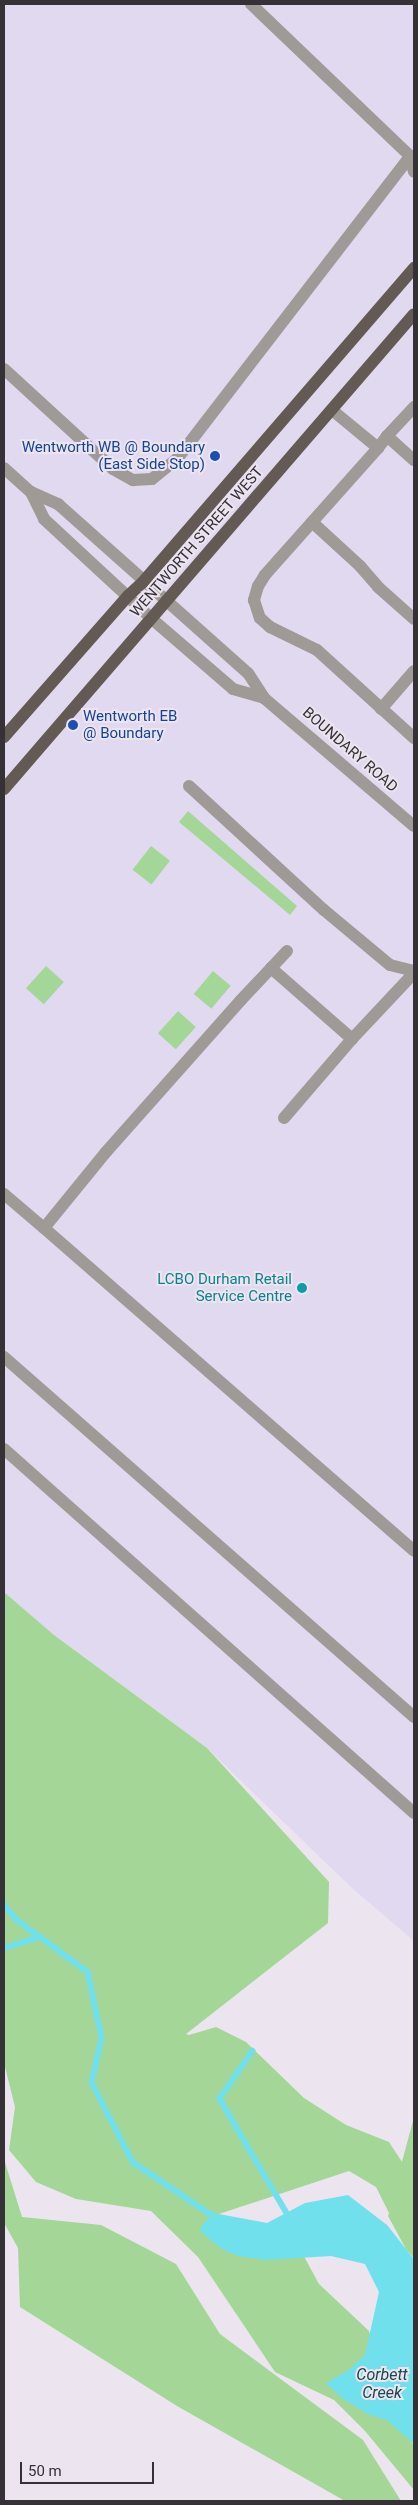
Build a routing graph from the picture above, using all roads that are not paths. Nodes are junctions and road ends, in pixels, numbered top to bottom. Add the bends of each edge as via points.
1 (251, 4) edge
2 (412, 157) edge
3 (414, 172) edge
4 (414, 268) edge
5 (414, 314) edge
6 (4, 369) edge
7 (414, 407) edge
8 (332, 410) junction
9 (387, 436) junction
10 (378, 448) junction
11 (414, 460) edge
12 (4, 468) edge
13 (31, 492) junction
14 (312, 522) junction
15 (144, 582) junction
16 (128, 596) junction
17 (167, 600) junction
18 (152, 619) junction
19 (414, 619) edge
20 (414, 672) edge
21 (264, 698) junction
22 (382, 709) junction
23 (4, 737) edge
24 (414, 738) edge
25 (189, 786) dead end
26 (4, 789) edge
27 (414, 826) edge
28 (287, 951) dead end
29 (271, 968) junction
30 (414, 972) edge
31 (352, 1039) junction
32 (284, 1118) dead end
33 (4, 1194) edge
34 (44, 1228) junction
35 (4, 1357) edge
36 (4, 1449) edge
37 (414, 1550) edge
38 (414, 1717) edge
39 (414, 1813) edge

1 - 2 street
2 - 3 street
2 - 6 street via 177,459 152,479 133,480 113,470
4 - 15 main road, WENTWORTH STREET WEST
5 - 8 main road, WENTWORTH STREET WEST
7 - 9 street
8 - 10 street
8 - 17 main road, WENTWORTH STREET WEST
9 - 10 street
9 - 11 street
10 - 14 street
12 - 13 street, BOUNDARY ROAD
13 - 15 street, BOUNDARY ROAD via 58,504
13 - 16 street, BOUNDARY ROAD via 44,520
14 - 19 street
14 - 22 street via 258,586 254,600 256,610 270,626 317,650
15 - 16 main road, WENTWORTH STREET WEST
15 - 17 street, BOUNDARY ROAD
16 - 18 street, BOUNDARY ROAD
16 - 23 main road, WENTWORTH STREET WEST
17 - 18 main road, WENTWORTH STREET WEST
17 - 21 street, BOUNDARY ROAD via 248,673
18 - 21 street, BOUNDARY ROAD via 234,689
18 - 26 main road, WENTWORTH STREET WEST
20 - 22 street
21 - 27 street, BOUNDARY ROAD
22 - 24 street
25 - 30 street via 324,910 390,965
28 - 29 street
29 - 31 street
29 - 34 street via 106,1152
30 - 31 street
31 - 32 street
33 - 34 street
34 - 37 street
35 - 38 street
36 - 39 street

